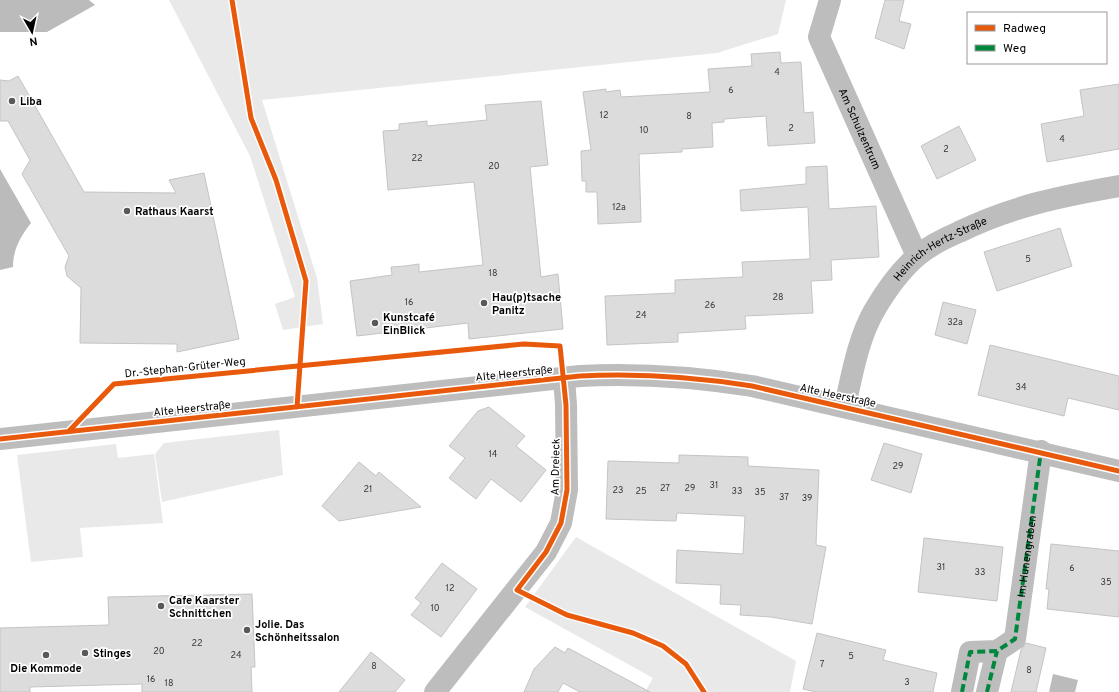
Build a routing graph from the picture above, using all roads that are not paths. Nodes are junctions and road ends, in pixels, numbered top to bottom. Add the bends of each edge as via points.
1 (830, 0) edge
2 (1119, 186) edge
3 (917, 256) junction
4 (564, 378) junction
5 (845, 406) junction
6 (0, 439) edge
7 (1041, 451) junction
8 (1119, 471) edge
9 (996, 651) junction
10 (435, 692) edge
11 (962, 692) edge
12 (986, 692) edge

1 - 3 street, Am Schulzentrum via 819,37
2 - 3 street, Heinrich-Hertz-Straße via 1060,196 1018,207 948,237
3 - 5 street, Heinrich-Hertz-Straße via 874,311 864,333
4 - 5 street, Alte Heerstraße via 653,375 702,379 752,386
4 - 6 street, Alte Heerstraße
4 - 10 street, Am Dreieck via 566,490 561,523 546,552
5 - 7 street, Alte Heerstraße
7 - 8 street, Alte Heerstraße
7 - 9 street, Im Hunengraben via 1015,639
9 - 11 street via 970,652
9 - 12 street

